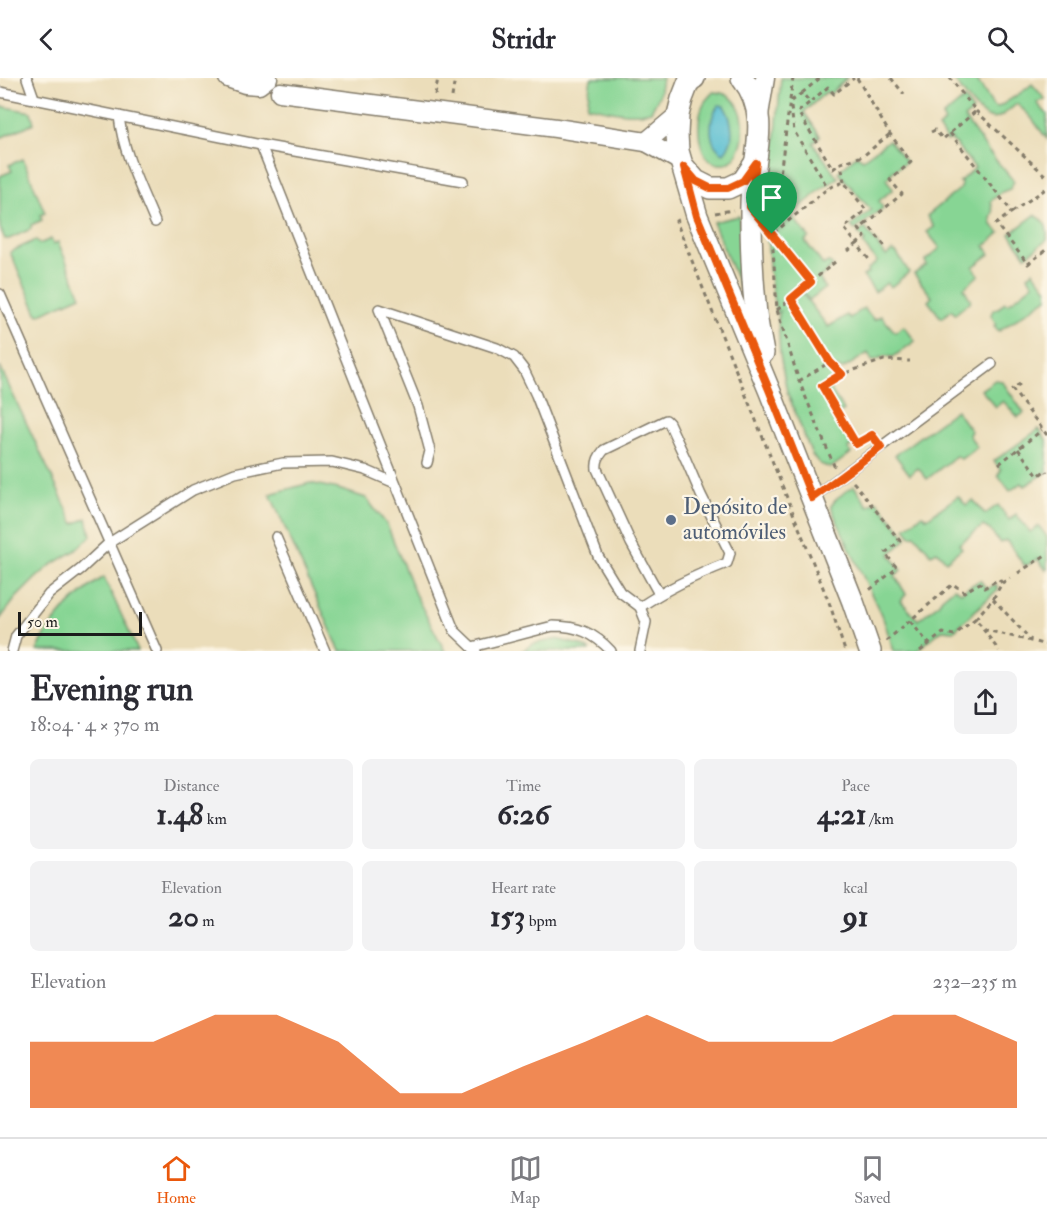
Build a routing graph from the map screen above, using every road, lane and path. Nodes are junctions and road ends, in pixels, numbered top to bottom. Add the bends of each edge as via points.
1 (27, 78) edge
2 (228, 78) edge
3 (742, 78) edge
4 (765, 78) edge
5 (793, 78) edge
6 (820, 78) edge
7 (856, 78) edge
8 (891, 78) edge
9 (950, 78) edge
10 (690, 79) edge
11 (272, 83) edge
12 (0, 92) edge
13 (802, 93) junction
14 (904, 94) dead end
15 (34, 98) junction
16 (790, 102) junction
17 (810, 102) junction
18 (976, 111) junction
19 (678, 115) junction
20 (759, 115) junction
21 (119, 116) junction
22 (931, 132) dead end
23 (950, 133) junction
24 (890, 134) junction
25 (646, 141) junction
26 (261, 146) junction
27 (909, 150) dead end
28 (905, 154) junction
29 (756, 163) junction
30 (842, 163) junction
31 (683, 164) junction
32 (1047, 177) edge
33 (463, 181) dead end
34 (844, 182) junction
35 (828, 188) junction
36 (1047, 188) edge
37 (750, 207) junction
38 (1012, 212) junction
39 (155, 222) dead end
40 (867, 223) junction
41 (772, 234) junction
42 (857, 244) junction
43 (887, 249) dead end
44 (1047, 249) edge
45 (848, 251) dead end
46 (835, 262) dead end
47 (871, 262) dead end
48 (811, 282) junction
49 (0, 294) edge
50 (791, 299) junction
51 (777, 310) junction
52 (910, 361) dead end
53 (830, 362) junction
54 (992, 364) dead end
55 (842, 374) junction
56 (799, 381) junction
57 (1020, 384) dead end
58 (770, 392) junction
59 (1042, 430) junction
60 (1047, 435) edge
61 (881, 447) junction
62 (1018, 449) junction
63 (427, 463) dead end
64 (999, 464) dead end
65 (1047, 471) edge
66 (839, 477) junction
67 (395, 483) junction
68 (812, 498) junction
69 (276, 537) dead end
70 (109, 543) junction
71 (1047, 554) edge
72 (1018, 573) dead end
73 (1010, 578) dead end
74 (1002, 583) junction
75 (659, 594) junction
76 (993, 599) junction
77 (854, 602) junction
78 (640, 607) junction
79 (975, 619) junction
80 (910, 621) junction
81 (1032, 642) junction
82 (929, 644) junction
83 (1047, 645) edge
84 (876, 647) edge
85 (474, 649) edge
86 (12, 651) edge
87 (157, 651) edge
88 (326, 651) edge
89 (610, 651) edge
90 (640, 651) edge
91 (920, 651) edge
92 (999, 651) edge

1 - 15 lane
2 - 11 street via 245,84
3 - 20 street via 749,86
4 - 20 street
5 - 16 path
6 - 13 path
7 - 17 path via 834,94 828,87
7 - 24 path
8 - 14 path
9 - 18 path
10 - 19 street
11 - 25 street
12 - 15 lane
13 - 16 path
13 - 17 path
15 - 21 lane
16 - 35 path via 794,131
16 - 41 path
17 - 30 path via 798,112 833,169
18 - 23 path
18 - 32 path
19 - 25 street
19 - 31 street via 678,151
20 - 29 street
21 - 26 lane
21 - 39 lane via 127,154
22 - 23 path via 935,130 943,139
23 - 38 path
24 - 28 path
24 - 30 path via 863,156
25 - 31 street
26 - 33 lane
26 - 67 lane
27 - 28 path
28 - 40 path via 911,162 890,180 902,194
29 - 31 street via 743,181 728,188 710,188 696,181
29 - 37 street
30 - 34 path
31 - 58 street via 697,216
34 - 35 path
34 - 42 path via 866,210 844,228
35 - 41 path
36 - 38 path
37 - 41 path
37 - 58 street via 755,304
38 - 44 path via 996,224 1028,264
40 - 42 path via 859,230 865,237
40 - 43 path
41 - 48 path
41 - 51 path
42 - 45 path
42 - 47 path
46 - 48 path
48 - 50 path
49 - 70 lane
50 - 51 path
50 - 53 path
51 - 56 path
52 - 55 path via 884,360
53 - 55 path
53 - 56 path
54 - 61 lane
55 - 61 path via 822,386 856,444 872,435
56 - 66 path
57 - 59 path via 1012,389
58 - 68 street
59 - 60 path
59 - 62 path
61 - 66 lane
62 - 64 path
62 - 65 path via 1038,476
63 - 78 lane via 430,451 418,406 379,309 514,357 536,395 598,556 620,592
66 - 68 lane
66 - 77 path via 855,484 900,541 885,553 897,568
67 - 70 lane via 332,462 283,463 235,473 193,490
67 - 85 lane via 454,630
68 - 77 street
69 - 88 lane
70 - 86 lane via 49,594 16,636
70 - 87 lane
71 - 72 path
73 - 74 path
74 - 76 path
74 - 80 path via 999,579 984,588 980,583 964,592 954,584
75 - 75 lane via 727,562 730,553 666,420 604,450 596,464
75 - 78 lane
76 - 79 path
76 - 81 path
77 - 84 street
78 - 90 lane via 646,622
79 - 81 path via 986,630
79 - 82 path via 954,635 943,633
79 - 92 path
80 - 82 path
80 - 84 path
81 - 83 path
82 - 91 path
85 - 89 lane via 554,626 571,626 603,642

